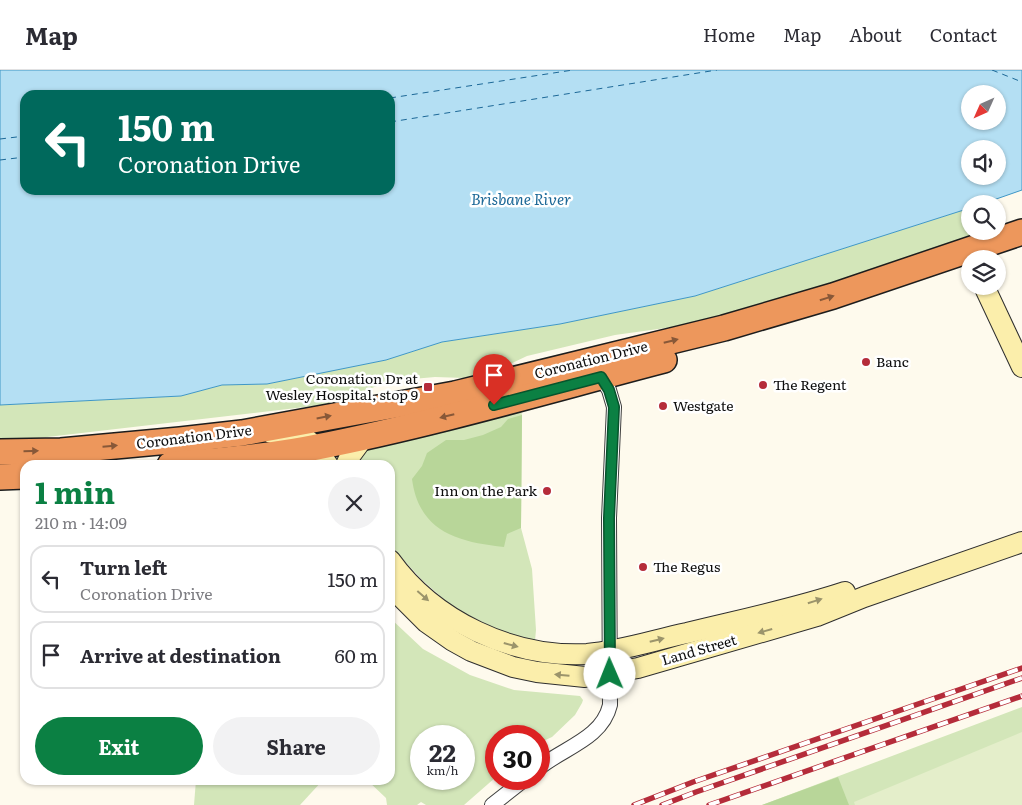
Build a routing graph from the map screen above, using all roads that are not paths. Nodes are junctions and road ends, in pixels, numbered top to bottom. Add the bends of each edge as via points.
1 (1022, 232) edge
2 (1022, 249) edge
3 (987, 250) edge
4 (1006, 255) edge
5 (961, 261) edge
6 (961, 262) edge
7 (988, 295) edge
8 (1022, 368) edge
9 (601, 377) junction
10 (242, 433) junction
11 (364, 437) junction
12 (0, 452) edge
13 (268, 455) junction
14 (322, 456) edge
15 (219, 460) edge
16 (280, 460) edge
17 (348, 460) edge
18 (20, 476) edge
19 (0, 477) edge
20 (1022, 529) edge
21 (1022, 542) edge
22 (395, 566) edge
23 (395, 591) edge
24 (610, 651) junction
25 (610, 674) junction
26 (550, 761) edge
27 (511, 790) edge
28 (492, 805) edge

1 - 3 highway, Coronation Drive
2 - 4 highway
10 -> 5 highway, Coronation Drive via 455,394 724,328
6 - 9 highway, Coronation Drive via 795,325
7 - 8 main road
9 -> 11 highway, Coronation Drive
9 - 24 street via 614,407 609,528
12 -> 10 highway, Coronation Drive via 62,450
10 - 14 main road via 302,436 311,441
11 - 14 highway, Coronation Drive
11 - 17 main road
13 - 14 highway, Coronation Drive
13 - 15 highway, Coronation Drive
13 - 16 main road
18 - 19 highway
24 -> 20 main road, Land Street via 811,603
21 -> 25 main road, Land Street via 817,616
22 -> 24 main road, Land Street via 433,604 484,635 522,648 552,653
25 -> 23 main road, Land Street via 585,676 536,672 490,659 452,641
24 - 25 street
25 - 26 street via 610,705 604,722
27 - 28 street

